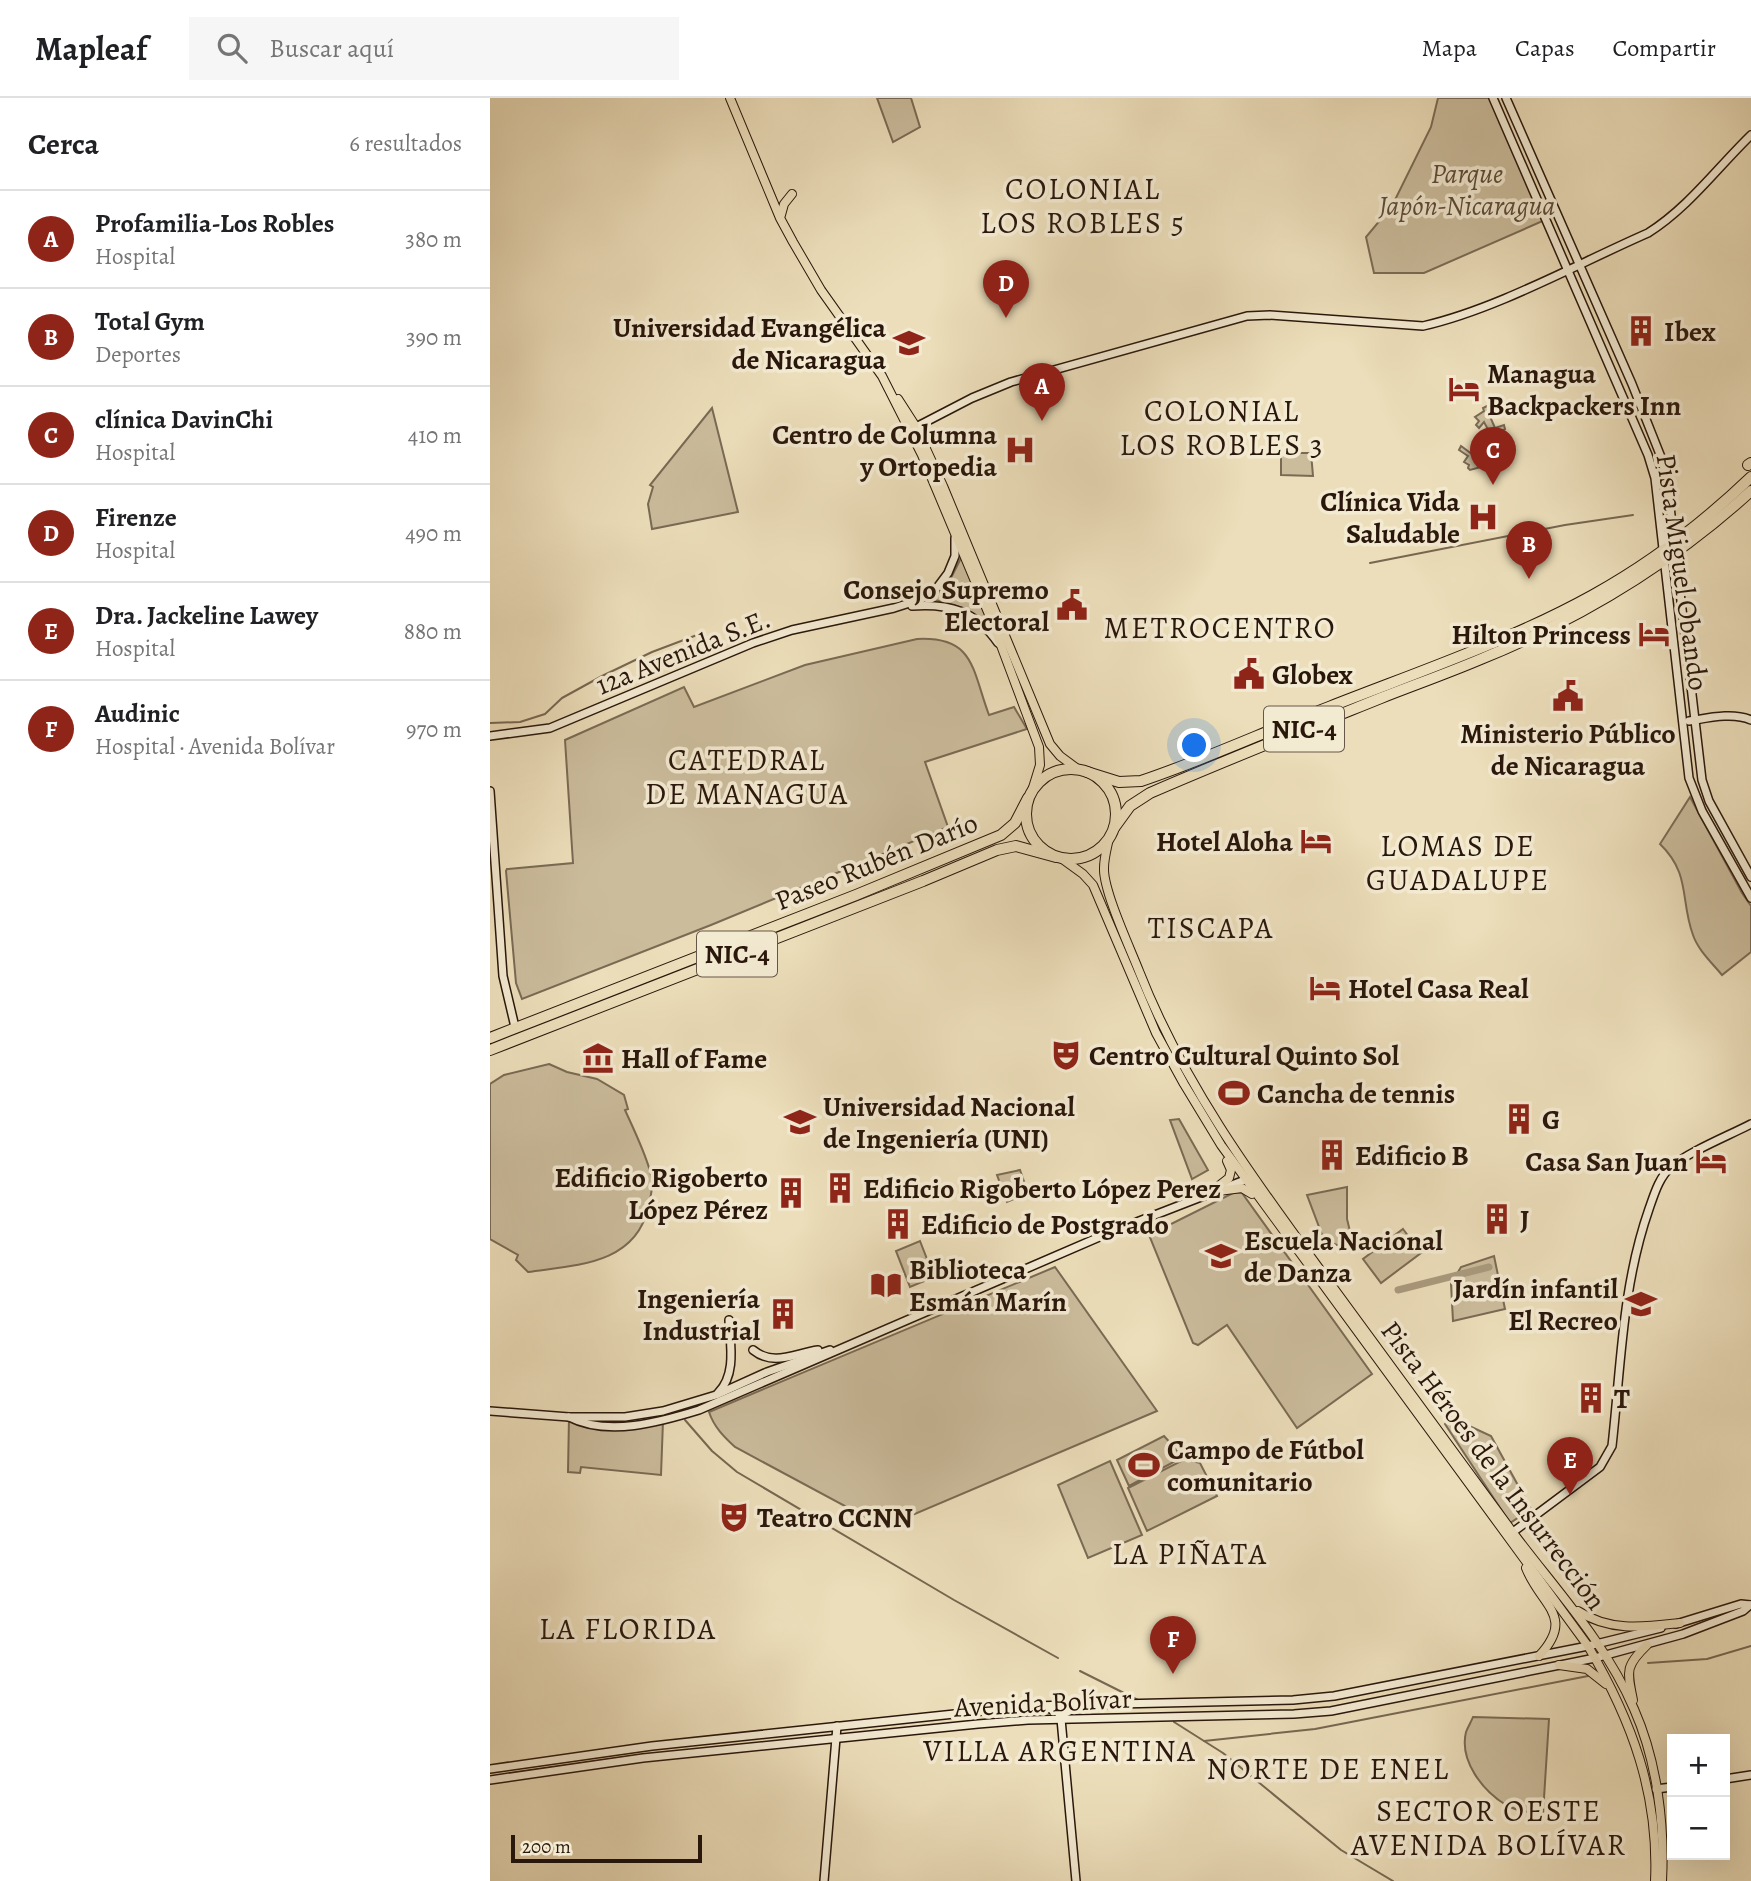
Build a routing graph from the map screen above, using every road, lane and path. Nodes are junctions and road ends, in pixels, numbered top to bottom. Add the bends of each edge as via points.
1 (730, 98) edge
2 (1493, 98) edge
3 (1506, 98) edge
4 (1751, 135) edge
5 (792, 194) dead end
6 (780, 218) junction
7 (1579, 264) junction
8 (1568, 269) junction
9 (892, 394) junction
10 (916, 427) junction
11 (926, 464) junction
12 (1751, 477) edge
13 (1751, 491) edge
14 (955, 534) junction
15 (1674, 547) junction
16 (1662, 556) junction
17 (894, 608) junction
18 (1001, 647) junction
19 (1481, 648) junction
20 (1414, 674) junction
21 (1413, 685) junction
22 (1345, 713) junction
23 (1693, 720) junction
24 (1751, 720) edge
25 (1682, 722) junction
26 (490, 736) edge
27 (1083, 771) junction
28 (490, 791) edge
29 (1030, 795) junction
30 (1112, 833) junction
31 (1059, 858) junction
32 (1751, 877) edge
33 (1751, 898) edge
34 (581, 1003) junction
35 (516, 1027) junction
36 (490, 1038) edge
37 (519, 1038) junction
38 (490, 1049) edge
39 (1751, 1125) edge
40 (1221, 1145) junction
41 (1248, 1178) junction
42 (1211, 1192) junction
43 (1264, 1207) junction
44 (729, 1320) dead end
45 (844, 1346) junction
46 (753, 1350) dead end
47 (829, 1350) junction
48 (756, 1381) junction
49 (716, 1395) junction
50 (490, 1410) edge
51 (569, 1417) junction
52 (1511, 1535) junction
53 (1521, 1555) junction
54 (1751, 1605) edge
55 (1571, 1607) junction
56 (1680, 1623) junction
57 (1600, 1644) junction
58 (1647, 1645) junction
59 (1588, 1646) junction
60 (1606, 1655) junction
61 (1539, 1656) junction
62 (1595, 1658) junction
63 (1559, 1665) junction
64 (1467, 1669) junction
65 (1394, 1684) junction
66 (1436, 1689) junction
67 (1619, 1702) junction
68 (1084, 1704) junction
69 (1041, 1706) junction
70 (1635, 1710) junction
71 (1061, 1719) junction
72 (837, 1726) junction
73 (835, 1743) junction
74 (490, 1769) edge
75 (1751, 1775) edge
76 (1730, 1778) edge
77 (490, 1780) edge
78 (1667, 1788) edge
79 (1656, 1789) junction
80 (824, 1881) edge
81 (1076, 1881) edge
82 (1655, 1881) edge
83 (1662, 1881) edge

1 - 6 main road
2 - 8 main road, Pista Miguel Obando
3 - 7 main road, Pista Miguel Obando
4 - 7 main road via 1663,224
5 - 6 main road
6 - 9 main road via 821,290
7 - 8 main road
7 - 15 main road, Pista Miguel Obando via 1661,457
8 - 10 main road via 1494,302 1423,326 1247,317 1011,383
8 - 16 main road, Pista Miguel Obando via 1646,449 1655,478
9 - 10 main road
9 - 11 main road
10 - 11 main road
10 - 27 main road via 1050,744
11 - 14 main road
12 - 15 highway, NIC-4
13 - 15 highway, NIC-4 via 1731,510
14 - 17 main road, 12a Avenida S.E. via 955,556 943,581 922,599
14 - 18 main road
15 - 16 highway, NIC-4
15 - 23 main road, Pista Miguel Obando
16 - 19 highway, NIC-4
16 - 21 highway, NIC-4 via 1569,618
16 - 25 main road, Pista Miguel Obando
17 - 18 main road, 12a Avenida S.E. via 953,607 975,619
17 - 26 main road, 12a Avenida S.E. via 753,643 550,728
18 - 29 main road via 1039,747 1040,765
19 - 20 highway, NIC-4
19 - 21 highway via 1417,678
20 - 22 highway via 1413,680
20 - 27 highway, NIC-4 via 1140,781 1119,782
21 - 22 highway, NIC-4
22 - 30 highway, NIC-4 via 1150,793 1130,806
23 - 24 main road via 1733,716
23 - 25 main road
23 - 32 main road, Pista Miguel Obando via 1709,801
25 - 33 main road, Pista Miguel Obando via 1694,794
27 - 29 highway, NIC-4 via 1052,773
27 - 30 highway via 1103,782 1113,796 1117,816
28 - 35 main road via 503,976
29 - 31 highway via 1026,818 1030,832 1041,848
29 - 34 highway, Paseo Rubén Darío / NIC-4 via 1015,823 1001,835
30 - 31 highway, NIC-4 via 1089,856
30 - 41 main road, Pista Héroes de la Insurrección via 1105,876 1149,999
31 - 37 highway, Paseo Rubén Darío / NIC-4 via 1016,846 997,850
31 - 40 main road, Pista Héroes de la Insurrección via 1093,884 1156,1033
34 - 35 highway, Paseo Rubén Darío / NIC-4
34 - 37 highway via 520,1032
35 - 36 highway, Paseo Rubén Darío / NIC-4
35 - 37 highway
35 - 38 highway via 513,1037
37 - 38 highway, Paseo Rubén Darío / NIC-4
39 - 52 main road via 1677,1163 1664,1175 1632,1265 1608,1457
40 - 41 main road, Pista Héroes de la Insurrección
40 - 42 main road via 1230,1174
41 - 42 main road
41 - 43 main road, Pista Héroes de la Insurrección
41 - 52 main road, Pista Héroes de la Insurrección
42 - 43 main road via 1246,1189
42 - 45 main road
43 - 52 main road, Pista Héroes de la Insurrección
44 - 49 main road via 730,1370
45 - 47 main road
45 - 48 main road
46 - 47 main road via 775,1360
47 - 48 main road via 762,1374
48 - 49 main road
48 - 51 main road via 711,1405 663,1421 584,1423
49 - 51 main road via 634,1416
50 - 51 main road
52 - 53 main road, Pista Héroes de la Insurrección
52 - 55 main road, Pista Héroes de la Insurrección
53 - 59 main road, Pista Héroes de la Insurrección
53 - 61 main road via 1557,1625
54 - 56 main road, Avenida Bolívar
54 - 58 main road, Avenida Bolívar
55 - 56 main road via 1609,1625
55 - 57 main road, Pista Héroes de la Insurrección
56 - 57 main road, Avenida Bolívar
57 - 59 main road, Avenida Bolívar
57 - 60 main road, Pista Héroes de la Insurrección
58 - 60 main road, Avenida Bolívar
58 - 70 main road via 1627,1671
59 - 61 main road, Avenida Bolívar
59 - 62 main road, Pista Héroes de la Insurrección
60 - 62 main road, Avenida Bolívar
60 - 70 main road, Pista Héroes de la Insurrección
61 - 64 main road, Avenida Bolívar
62 - 63 main road, Avenida Bolívar
62 - 67 main road, Pista Héroes de la Insurrección
63 - 66 main road, Avenida Bolívar
63 - 67 main road via 1591,1671
64 - 65 main road, Avenida Bolívar
64 - 66 main road via 1441,1679
65 - 66 main road via 1427,1681
65 - 68 main road, Avenida Bolívar via 1293,1700
66 - 71 main road, Avenida Bolívar via 1331,1711
67 - 82 main road, Pista Héroes de la Insurrección via 1647,1791
68 - 69 main road, Avenida Bolívar
68 - 71 main road
69 - 71 main road via 1058,1712
69 - 72 main road, Avenida Bolívar
70 - 79 main road, Pista Héroes de la Insurrección
71 - 73 main road, Avenida Bolívar via 978,1724
71 - 81 main road
72 - 73 main road
72 - 74 main road, Avenida Bolívar via 652,1745
73 - 77 main road, Avenida Bolívar via 654,1757
73 - 80 main road
75 - 76 main road
78 - 79 main road
79 - 83 main road, Pista Héroes de la Insurrección

